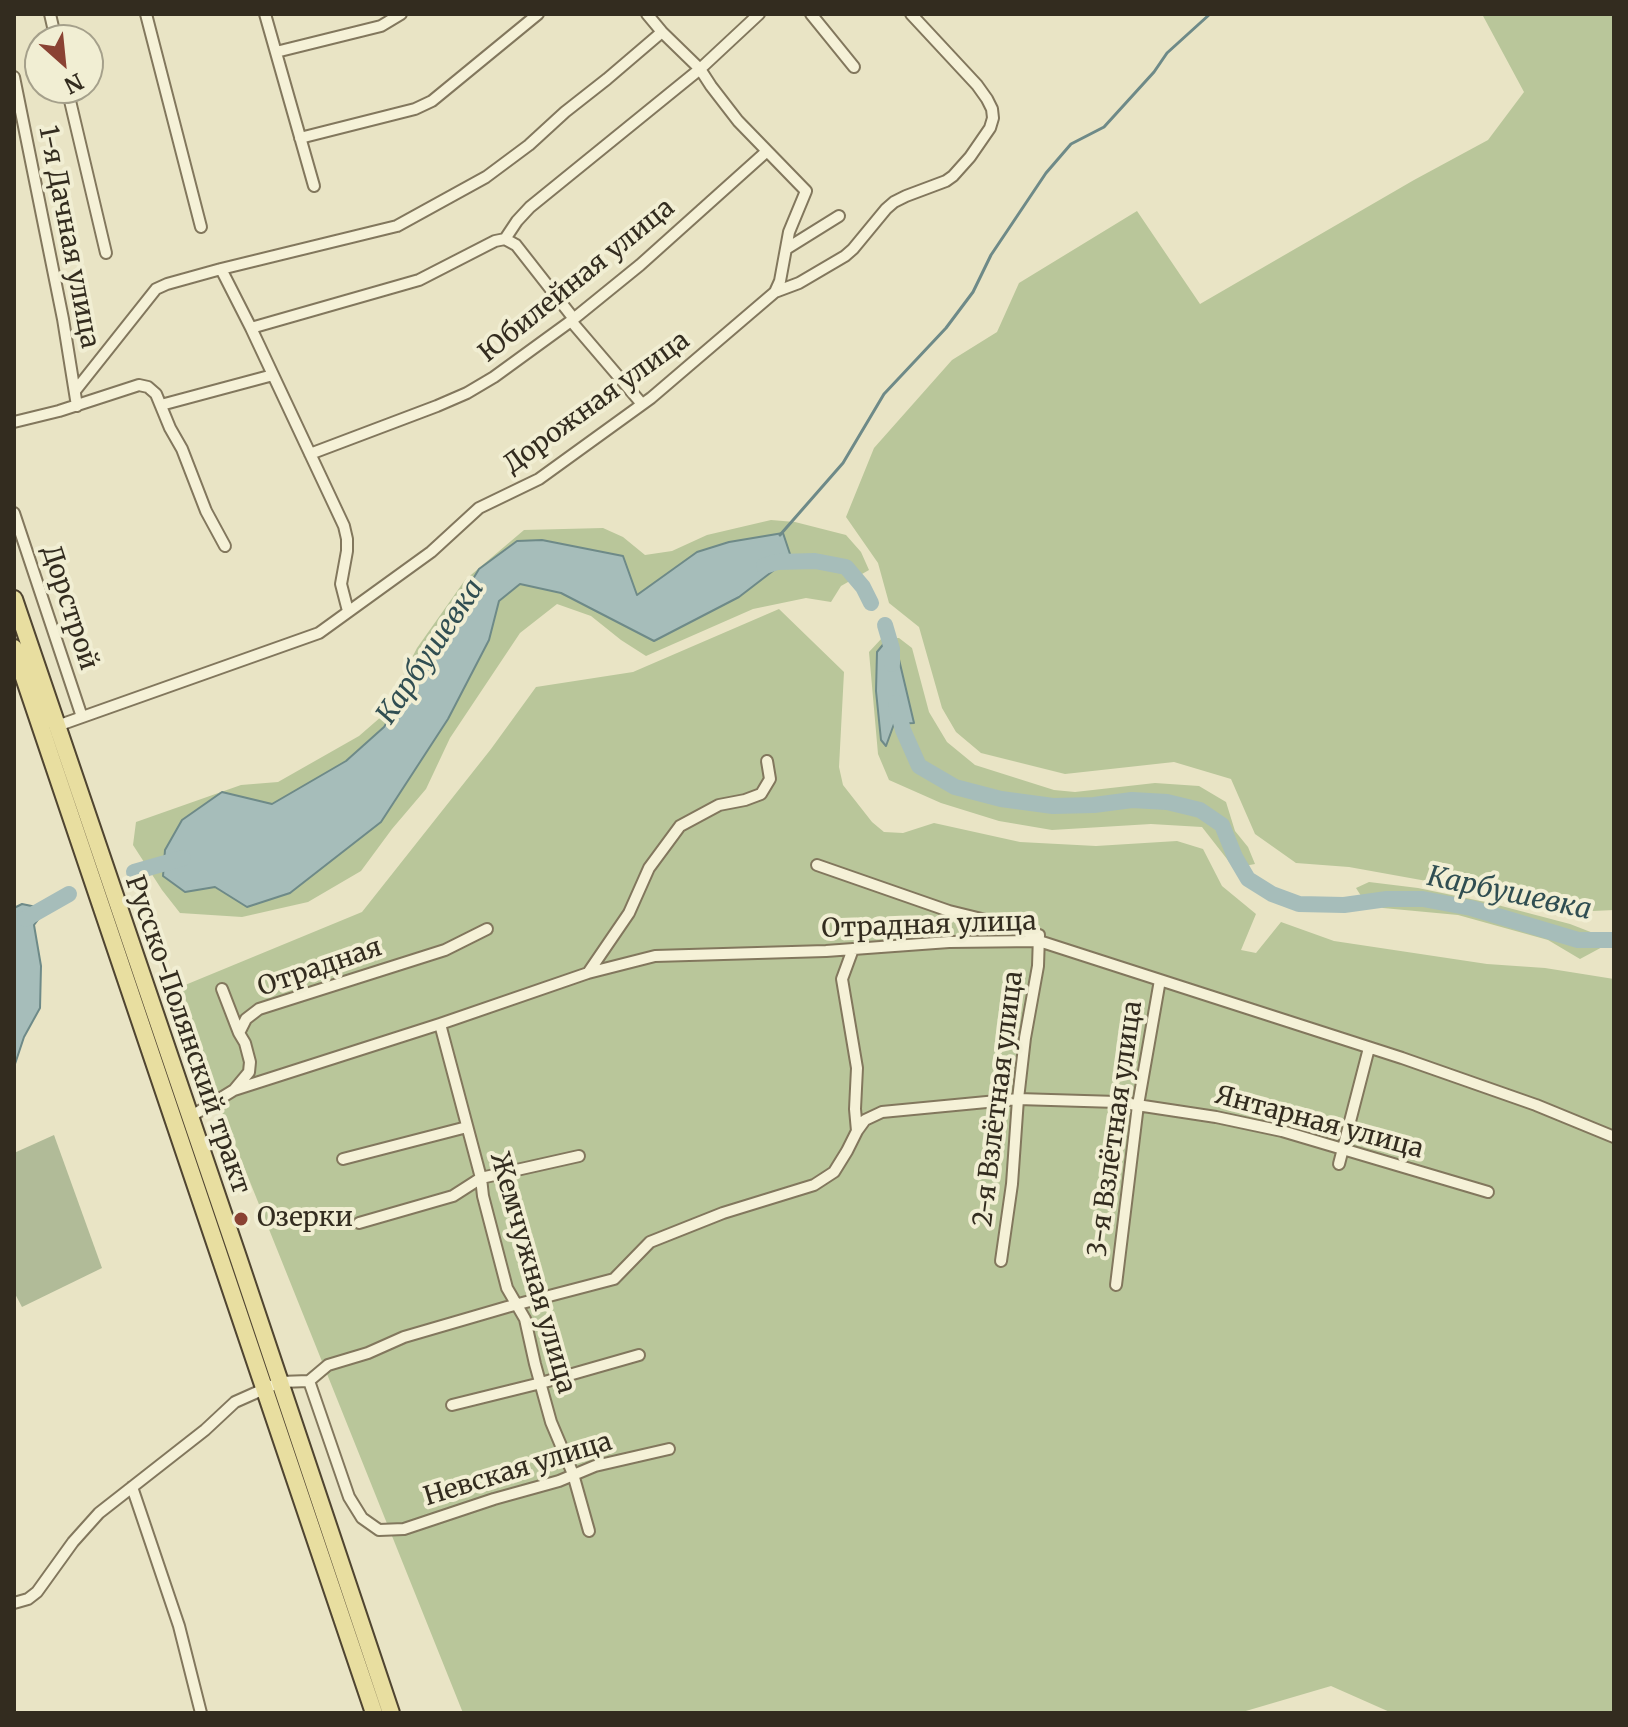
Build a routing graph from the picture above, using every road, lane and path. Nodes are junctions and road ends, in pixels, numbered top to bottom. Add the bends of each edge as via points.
1 (146, 14) edge
2 (265, 14) edge
3 (401, 14) edge
4 (538, 14) edge
5 (647, 14) edge
6 (759, 14) edge
7 (811, 14) edge
8 (911, 14) edge
9 (662, 32) junction
10 (276, 52) junction
11 (854, 67) dead end
12 (700, 69) junction
13 (14, 77) edge
14 (71, 104) edge
15 (300, 138) junction
16 (766, 152) junction
17 (314, 186) dead end
18 (839, 216) dead end
19 (201, 227) dead end
20 (505, 239) junction
21 (786, 249) junction
22 (106, 253) dead end
23 (221, 269) junction
24 (775, 292) junction
25 (572, 320) junction
26 (251, 328) junction
27 (273, 375) junction
28 (75, 391) junction
29 (642, 404) junction
30 (161, 405) junction
31 (77, 406) junction
32 (14, 422) edge
33 (310, 454) junction
34 (14, 513) edge
35 (225, 546) dead end
36 (14, 599) edge
37 (348, 611) junction
38 (14, 648) edge
39 (82, 717) junction
40 (57, 726) junction
41 (767, 761) dead end
42 (817, 865) dead end
43 (487, 929) dead end
44 (1039, 941) junction
45 (853, 949) junction
46 (588, 973) junction
47 (1160, 980) junction
48 (222, 989) dead end
49 (440, 1024) junction
50 (239, 1033) junction
51 (1369, 1048) junction
52 (234, 1090) junction
53 (1018, 1099) junction
54 (1138, 1105) junction
55 (190, 1117) junction
56 (467, 1127) junction
57 (857, 1131) junction
58 (1614, 1137) edge
59 (1343, 1149) junction
60 (579, 1156) dead end
61 (343, 1159) dead end
62 (1339, 1164) dead end
63 (481, 1178) junction
64 (1488, 1192) dead end
65 (359, 1223) dead end
66 (1001, 1261) dead end
67 (1116, 1285) dead end
68 (518, 1305) junction
69 (639, 1355) dead end
70 (309, 1381) junction
71 (541, 1383) junction
72 (272, 1384) junction
73 (452, 1405) dead end
74 (669, 1449) dead end
75 (573, 1474) junction
76 (132, 1487) junction
77 (589, 1531) dead end
78 (14, 1603) edge
79 (201, 1713) edge
80 (374, 1713) edge
81 (391, 1713) edge

1 - 19 street
2 - 10 street
3 - 10 street via 381,26
4 - 15 street via 432,101
5 - 9 street
6 - 12 street
7 - 11 street
8 - 24 street, Дорожная улица via 987,99 993,118 987,134 953,176 894,202 845,256
9 - 12 street
9 - 23 street via 486,177 397,226
10 - 15 street
12 - 16 street
12 - 20 street via 530,207
13 - 28 street, 1-я Дачная улица
14 - 22 street
15 - 17 street
16 - 21 street via 806,191
16 - 25 street, Юбилейная улица
18 - 21 street
20 - 25 street via 516,245
20 - 26 street via 419,280
21 - 24 street
23 - 26 street
23 - 28 street via 156,289
24 - 29 street, Дорожная улица
25 - 29 street
25 - 33 street, Юбилейная улица via 480,386
26 - 27 street
27 - 30 street
27 - 33 street
28 - 31 street, 1-я Дачная улица
29 - 37 street, Дорожная улица via 539,479 479,508 431,552
30 - 31 street via 156,394 139,385
30 - 35 street
31 - 32 street
33 - 37 street via 344,526 347,551 341,584
34 - 39 street, Дорстрой
36 - 40 main road, Русско-Полянский тракт
37 - 39 street, Дорожная улица via 319,633
38 - 72 main road, Русско-Полянский тракт
39 - 40 street, Дорожная улица
40 - 55 main road, Русско-Полянский тракт
41 - 46 street via 770,779 761,794 719,805 680,826
42 - 44 street via 949,911 1039,935
43 - 50 street, Отрадная via 445,950 259,1009
44 - 45 street, Отрадная улица
44 - 47 street, Отрадная улица
44 - 53 street, 2-я Взлётная улица
45 - 46 street, Отрадная улица via 655,956
45 - 57 street via 842,979 857,1068
46 - 49 street, Отрадная улица
47 - 51 street, Отрадная улица
47 - 54 street, 3-я Взлётная улица
48 - 50 street
49 - 52 street, Отрадная улица
49 - 56 street, Жемчужная улица
50 - 52 street, Отрадная via 250,1062 249,1072
51 - 58 street, Отрадная улица
51 - 59 street
52 - 55 street
53 - 54 street, Янтарная улица
53 - 57 street, Янтарная улица via 882,1112
53 - 66 street, 2-я Взлётная улица
54 - 59 street, Янтарная улица via 1282,1131
54 - 67 street, 3-я Взлётная улица
55 - 72 main road, Русско-Полянский тракт
56 - 61 street
56 - 63 street, Жемчужная улица
57 - 68 street via 834,1172 814,1185 650,1242 614,1279
59 - 62 street
59 - 64 street, Янтарная улица
60 - 63 street
63 - 65 street via 453,1196
63 - 68 street, Жемчужная улица via 507,1288
68 - 70 street via 404,1337 328,1365
68 - 71 street, Жемчужная улица
69 - 71 street
70 - 72 street
70 - 75 street, Невская улица via 349,1497 362,1518 379,1530 404,1529
71 - 73 street
71 - 75 street, Жемчужная улица
72 - 76 street via 235,1402
72 - 80 main road, Русско-Полянский тракт
72 - 81 main road, Русско-Полянский тракт
74 - 75 street, Невская улица
75 - 77 street, Жемчужная улица
76 - 78 street via 99,1513 37,1592
76 - 79 street via 179,1626

